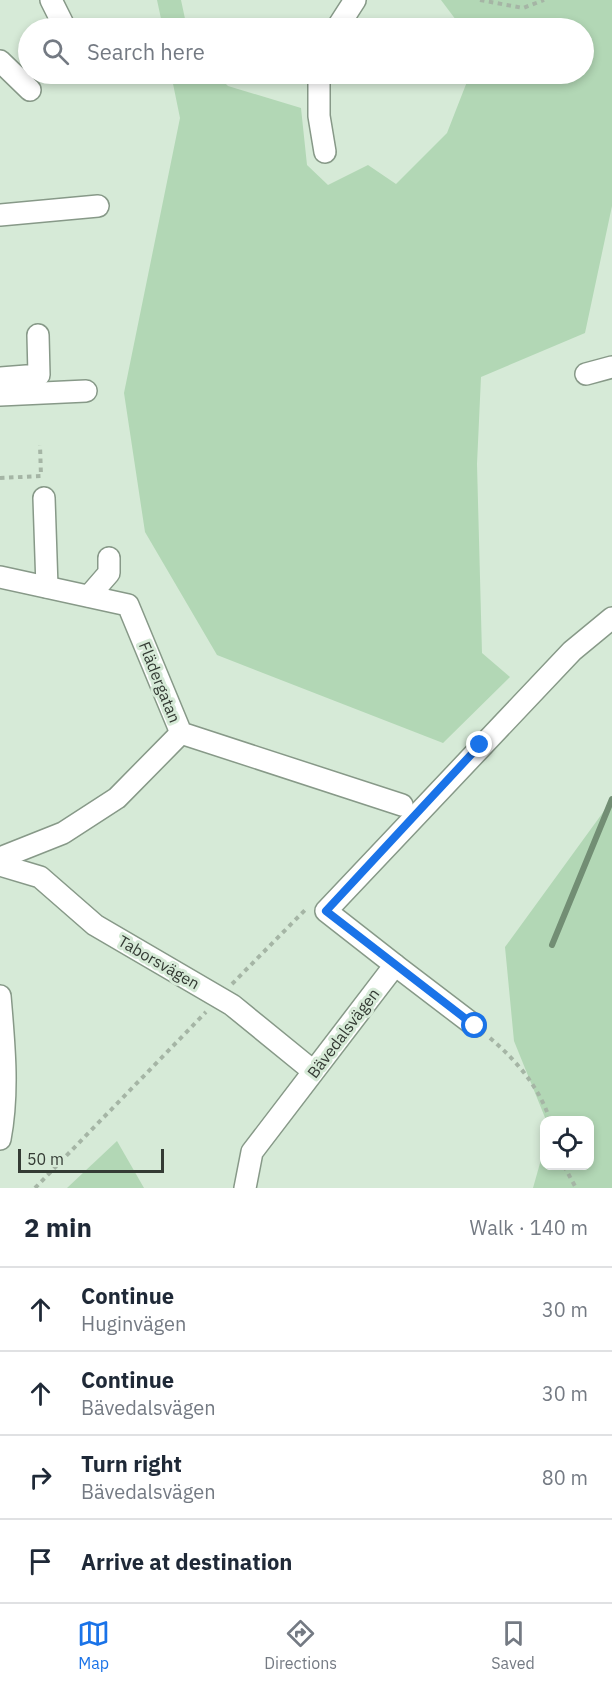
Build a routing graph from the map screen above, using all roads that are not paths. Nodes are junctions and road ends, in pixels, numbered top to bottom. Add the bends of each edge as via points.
1 (51, 0) edge
2 (355, 0) edge
3 (60, 18) edge
4 (343, 18) edge
5 (0, 61) edge
6 (18, 78) edge
7 (24, 84) edge
8 (319, 84) edge
9 (30, 90) dead end
10 (325, 152) dead end
11 (98, 206) dead end
12 (0, 215) edge
13 (38, 335) dead end
14 (612, 367) edge
15 (586, 374) dead end
16 (0, 378) edge
17 (86, 391) dead end
18 (0, 394) edge
19 (44, 498) dead end
20 (109, 558) dead end
21 (0, 577) edge
22 (47, 587) junction
23 (89, 596) junction
24 (612, 618) edge
25 (181, 733) junction
26 (402, 805) dead end
27 (0, 858) edge
28 (0, 865) edge
29 (395, 965) junction
30 (0, 996) edge
31 (475, 1026) road end
32 (314, 1071) junction
33 (0, 1138) edge
34 (245, 1188) edge

1 - 3 street
2 - 4 street
5 - 6 street
7 - 9 street
8 - 10 street
11 - 12 street
13 - 16 street via 39,375
14 - 15 street
17 - 18 street
19 - 22 street
20 - 23 street via 109,573
21 - 22 street, Flädergatan
22 - 23 street, Flädergatan
23 - 25 street, Flädergatan via 129,604
24 - 29 street via 547,676 326,911
25 - 26 street, Flädergatan
25 - 27 street via 117,798 63,833
28 - 32 street, Taborsvägen via 40,877 95,925 232,1005
29 - 31 street
29 - 32 street, Bävedalsvägen
30 - 33 street via 5,1047
32 - 34 street, Bävedalsvägen via 252,1152

